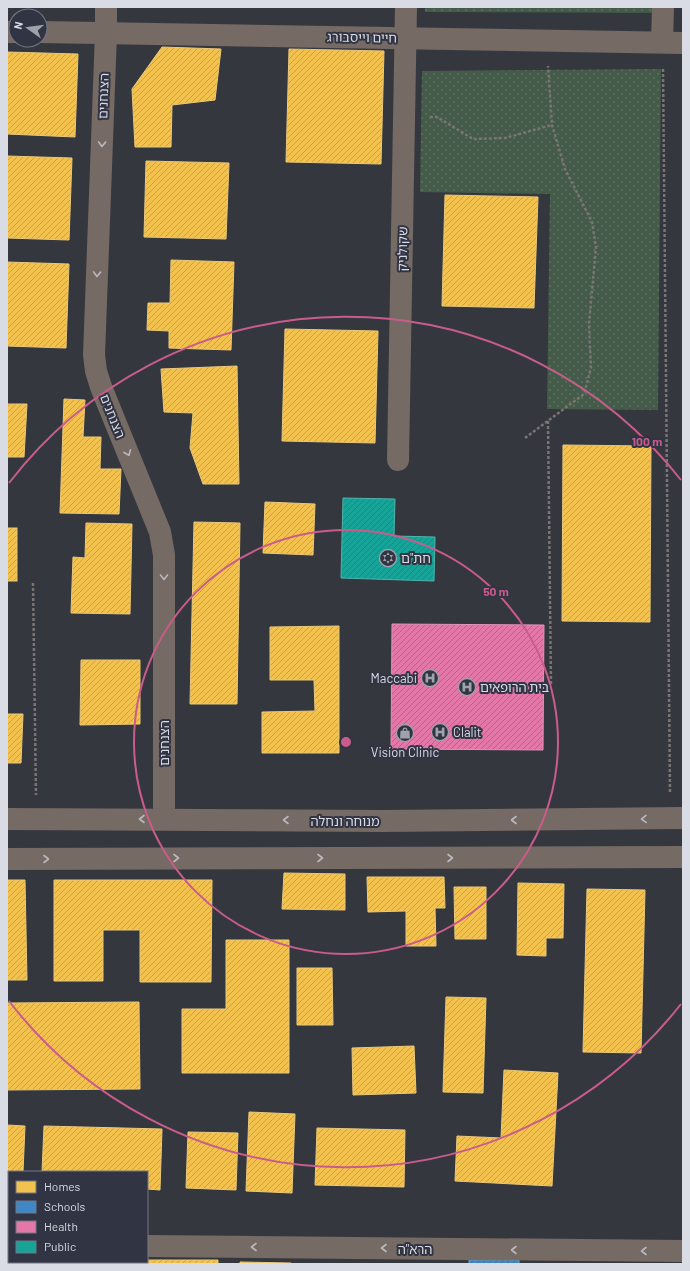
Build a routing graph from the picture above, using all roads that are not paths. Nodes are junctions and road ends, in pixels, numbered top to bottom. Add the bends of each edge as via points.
1 (106, 7) edge
2 (406, 7) edge
3 (663, 7) edge
4 (48, 32) edge
5 (106, 33) junction
6 (406, 37) junction
7 (673, 42) edge
8 (398, 460) dead end
9 (677, 818) edge
10 (7, 819) edge
11 (164, 819) junction
12 (683, 857) edge
13 (7, 859) edge
14 (148, 1246) edge
15 (683, 1251) edge

1 - 5 street, הצנחנים
2 - 6 street, שקולניק
3 - 7 street
4 - 5 street, חיים וייסבורג
5 - 6 street, חיים וייסבורג
5 -> 11 street, הצנחנים via 94,355 101,387 160,532 164,555
6 - 7 street, חיים וייסבורג
6 - 8 street, שקולניק
9 -> 11 street, מנוחה ונחלה via 398,821
11 -> 10 street, מנוחה ונחלה
13 -> 12 street
15 -> 14 street, הרא"ה

